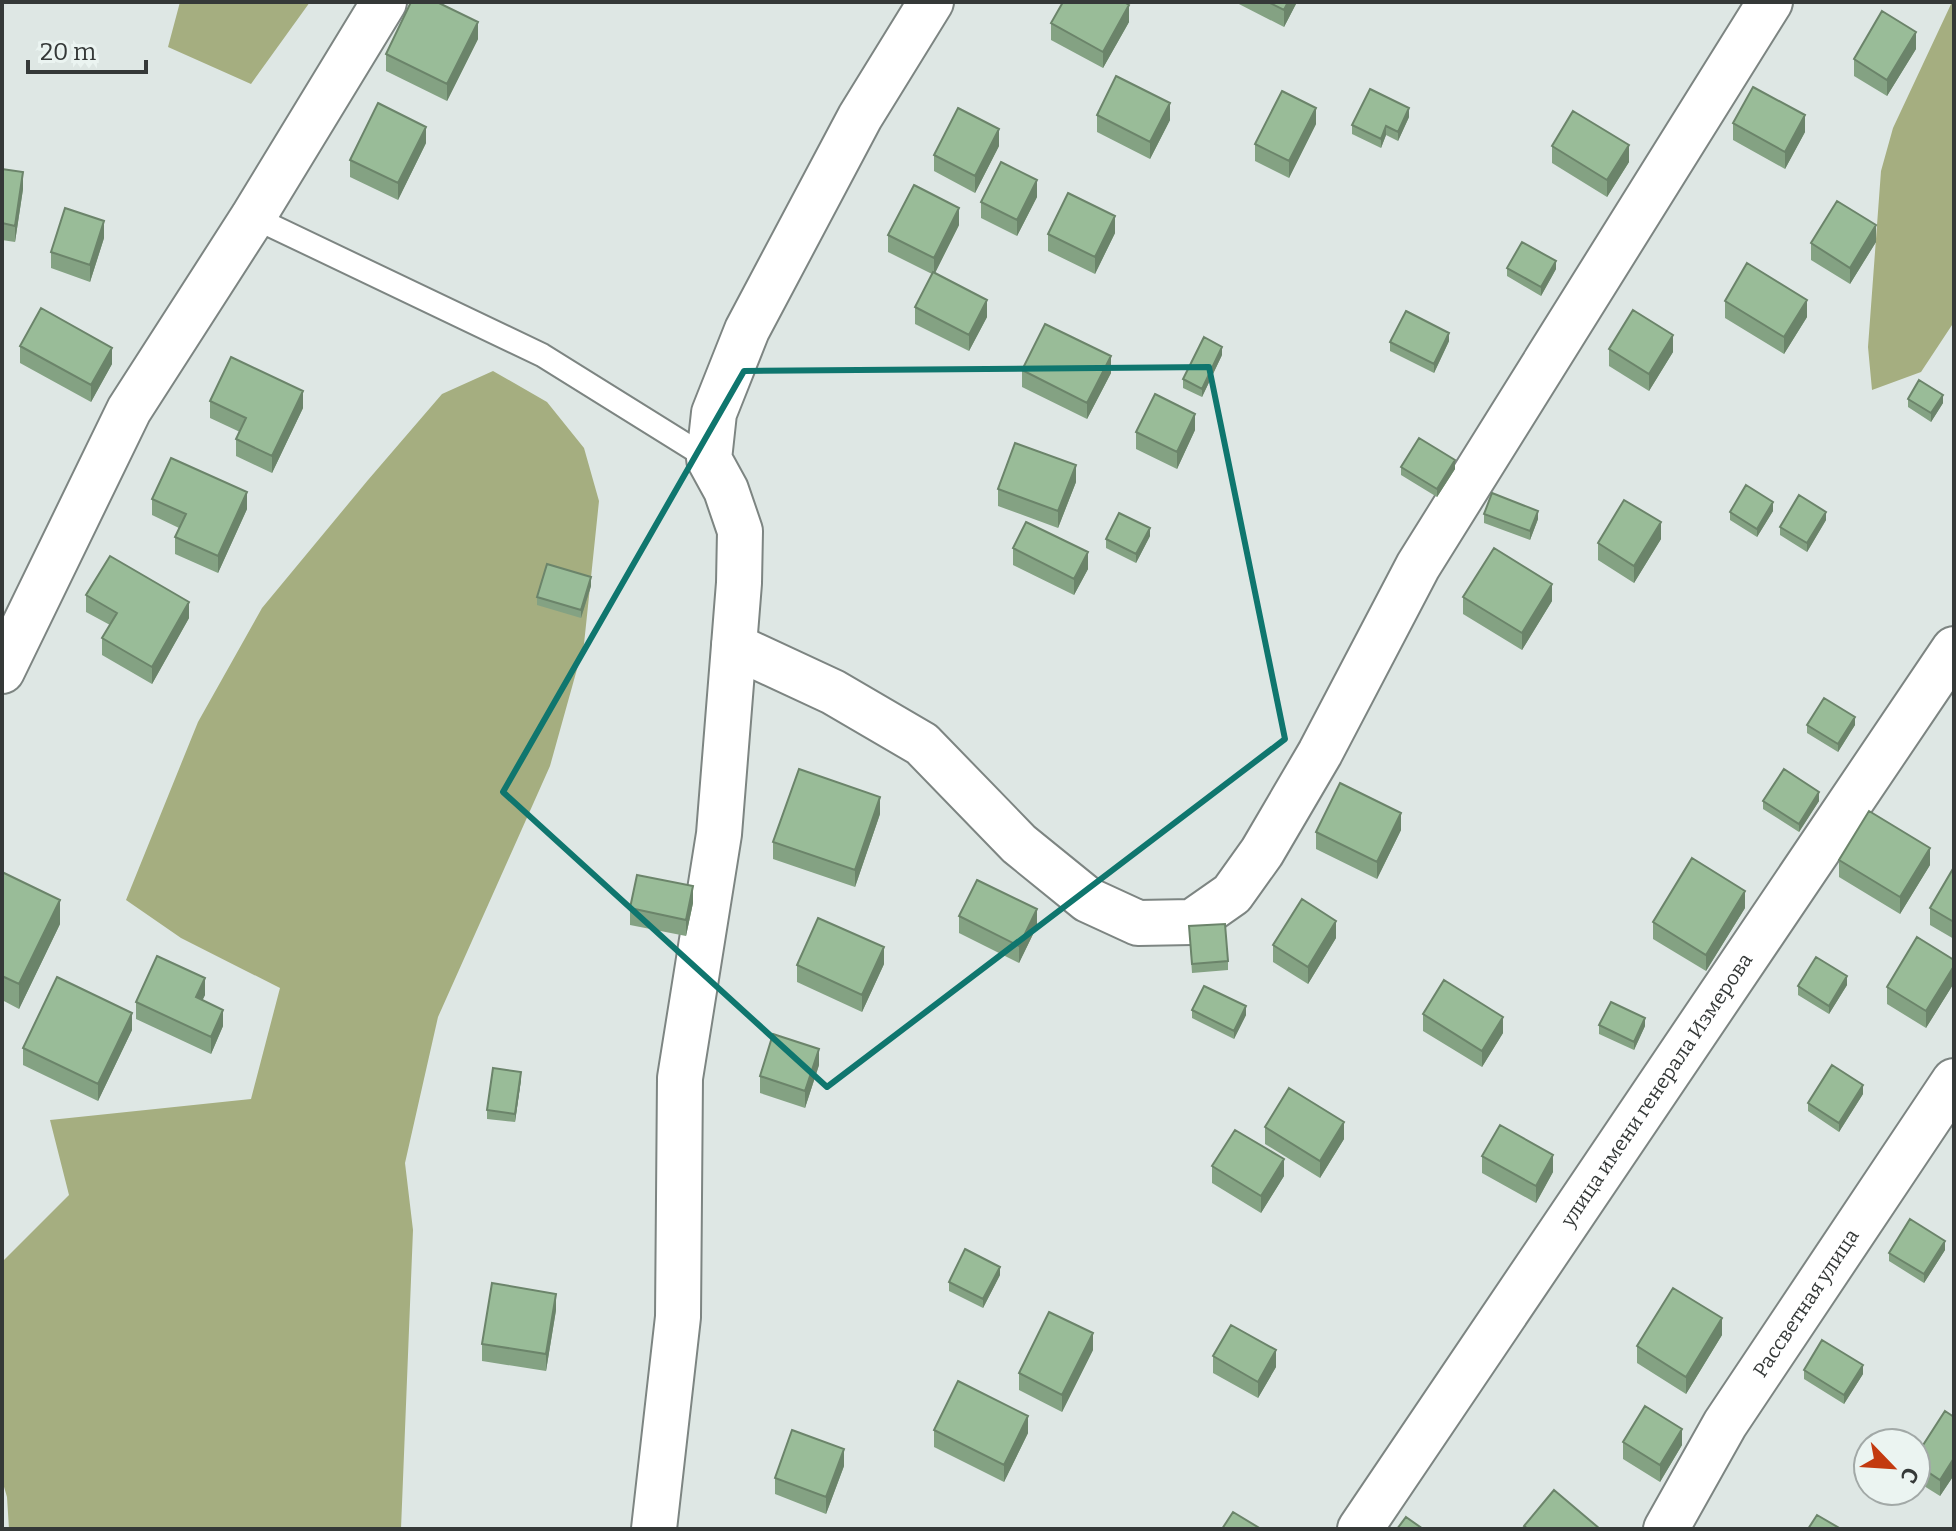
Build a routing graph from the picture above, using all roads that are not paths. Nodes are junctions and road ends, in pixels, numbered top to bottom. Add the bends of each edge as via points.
1 (384, 2) edge
2 (931, 2) edge
3 (1770, 2) edge
4 (253, 217) junction
5 (709, 459) junction
6 (734, 646) junction
7 (1954, 649) edge
8 (2, 671) edge
9 (1954, 1081) edge
10 (654, 1529) edge
11 (1360, 1529) edge
12 (1666, 1529) edge

1 - 4 street
2 - 5 street via 860,117 747,330 714,413
3 - 6 street via 1418,566 1262,852 1232,894 1192,922 1138,923 1088,900 1019,844 922,744 833,692
4 - 5 lane via 542,355
4 - 8 street via 129,410
5 - 6 street via 740,531
6 - 10 street via 719,834 680,1078 678,1317
7 - 11 street, улица имени генерала Измерова
9 - 12 street, Рассветная улица via 1725,1424

